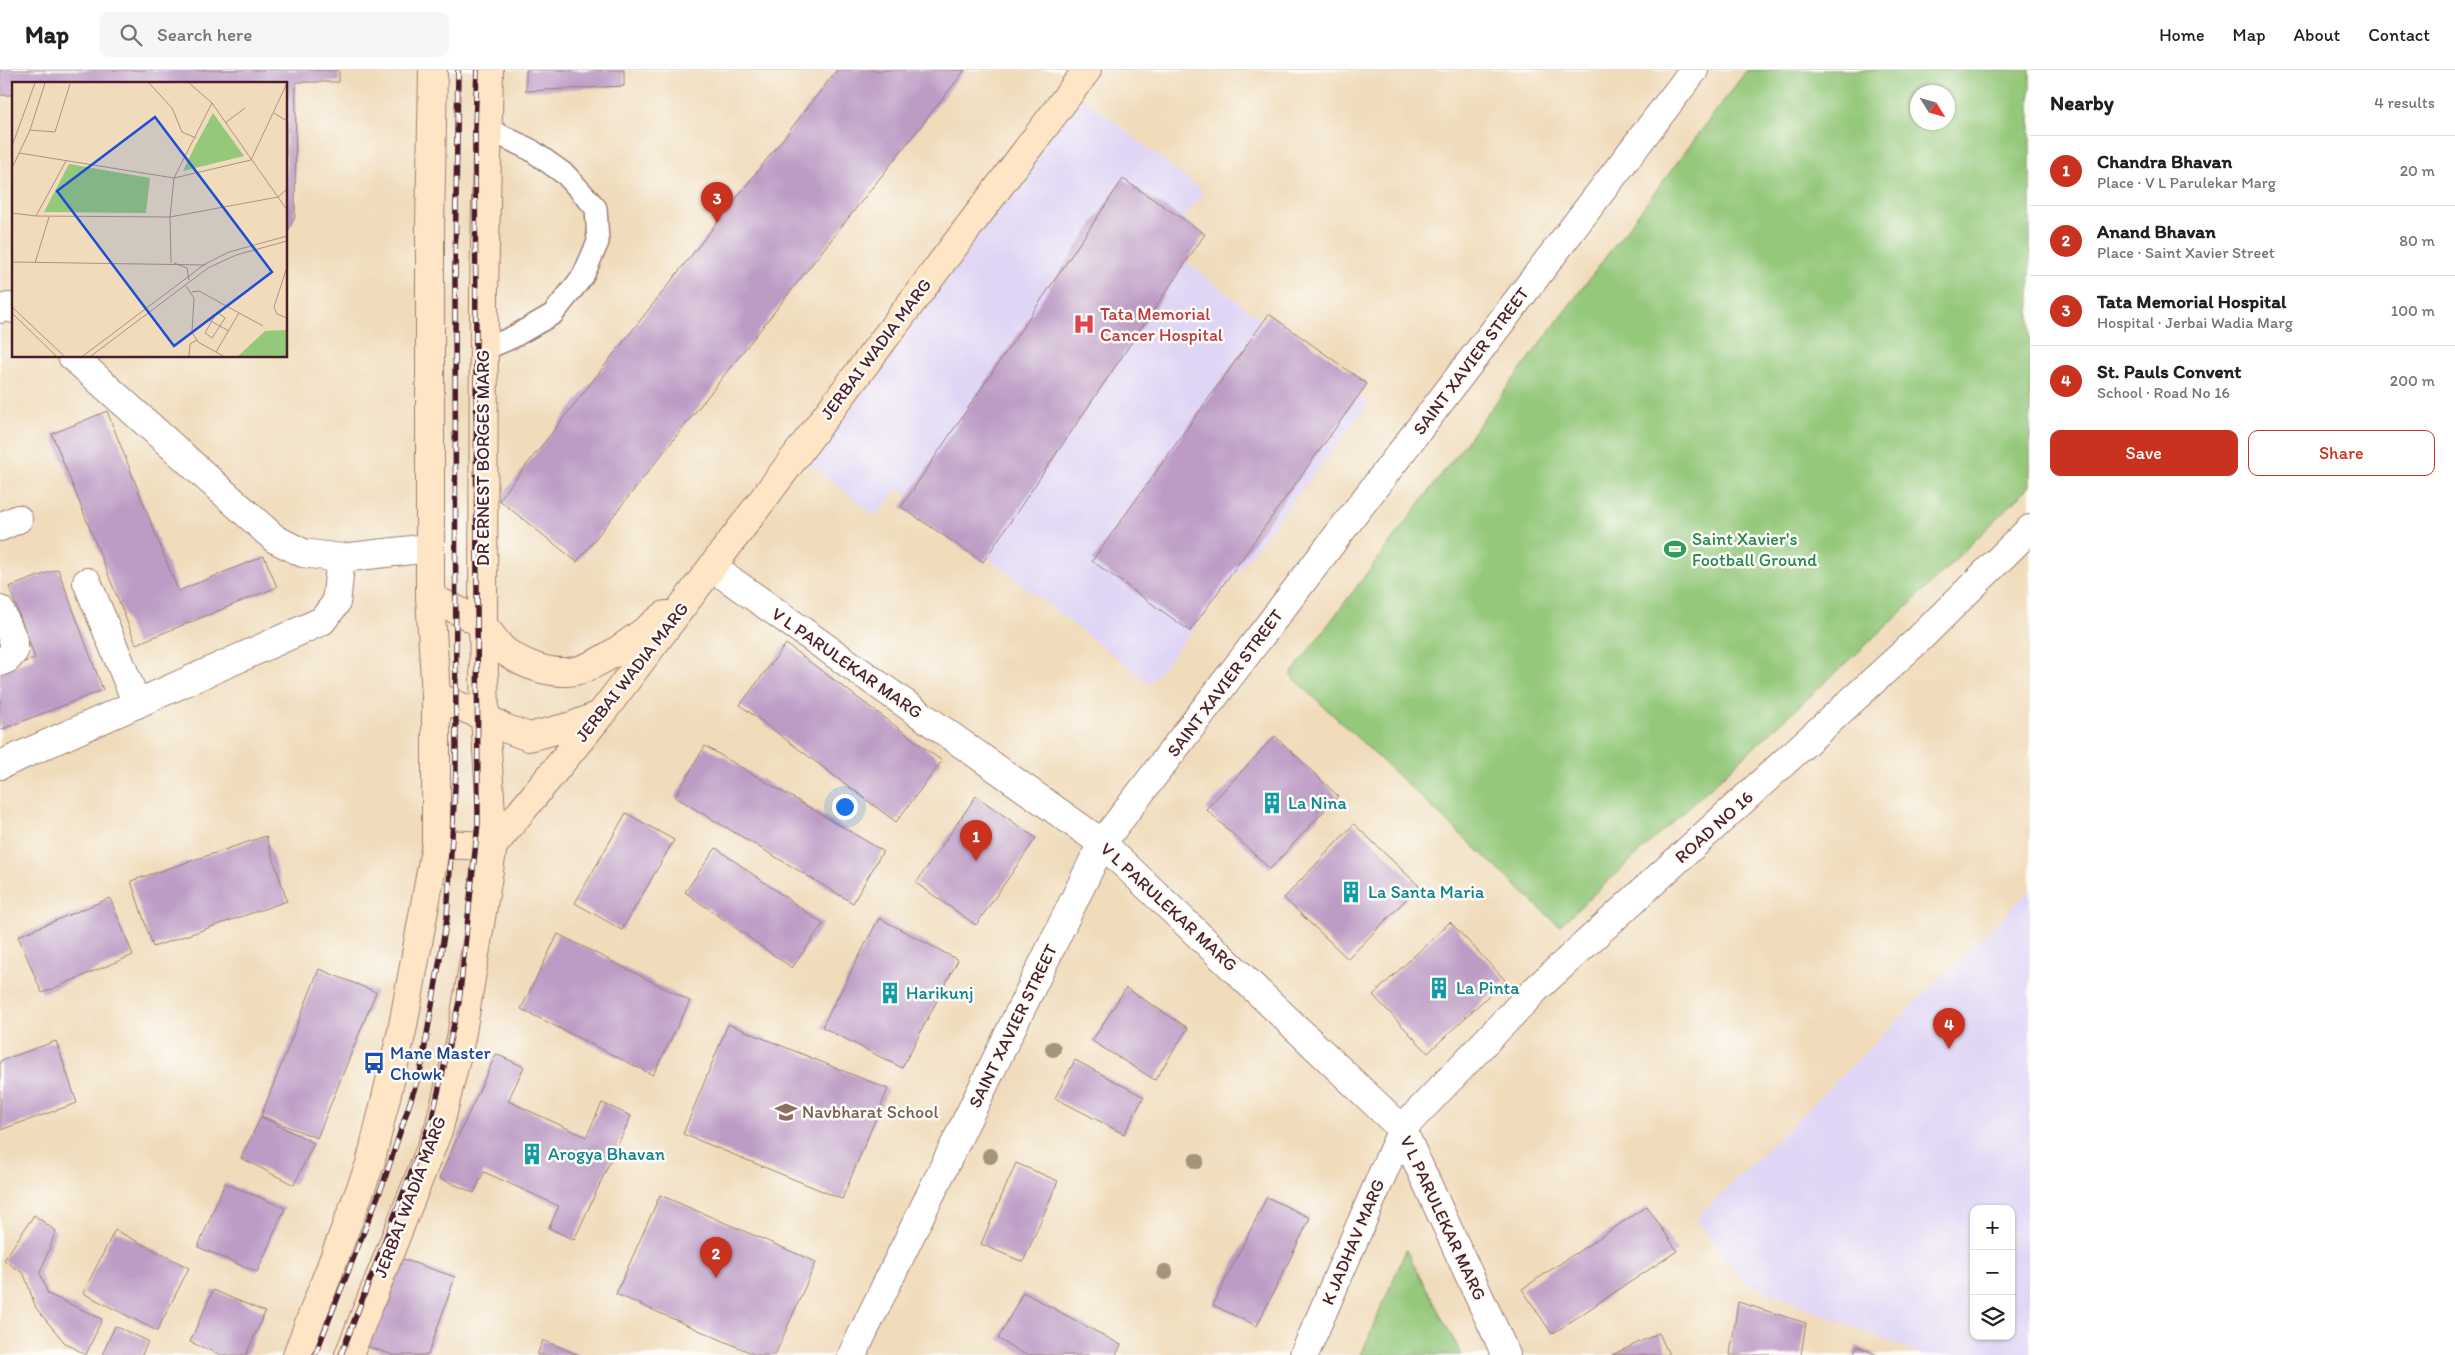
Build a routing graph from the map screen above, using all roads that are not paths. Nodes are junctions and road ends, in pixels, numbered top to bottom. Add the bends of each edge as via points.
1 (433, 70) edge
2 (489, 70) edge
3 (1087, 70) edge
4 (1694, 70) edge
5 (488, 129) junction
6 (484, 346) junction
7 (74, 358) edge
8 (2030, 529) edge
9 (430, 548) junction
10 (341, 558) junction
11 (712, 567) junction
12 (87, 582) dead end
13 (692, 594) junction
14 (430, 597) junction
15 (0, 610) edge
16 (483, 626) junction
17 (0, 662) edge
18 (436, 696) junction
19 (137, 704) junction
20 (601, 714) junction
21 (485, 717) junction
22 (0, 765) edge
23 (1102, 843) junction
24 (436, 844) junction
25 (493, 846) junction
26 (1402, 1129) junction
27 (297, 1355) edge
28 (349, 1355) edge
29 (852, 1355) edge
30 (1304, 1355) edge
31 (1506, 1355) edge

1 - 9 main road
2 - 5 main road, DR ERNEST BORGES MARG
3 - 11 main road, JERBAI WADIA MARG
4 - 23 street, SAINT XAVIER STREET
5 - 6 main road, DR ERNEST BORGES MARG
5 - 6 lane via 531,150 566,175 596,208 598,242 583,276 552,314 514,337
6 - 16 main road, DR ERNEST BORGES MARG
7 - 10 street via 274,539 303,553
8 - 26 street, ROAD NO 16 via 1917,641 1535,990
9 - 10 street
9 - 14 main road
10 - 19 street via 336,602 322,621
11 - 13 main road, JERBAI WADIA MARG
11 - 23 street, V L PARULEKAR MARG
12 - 19 street
13 - 16 main road via 637,637 594,664 568,672 546,670 527,663 505,651
13 - 20 main road, JERBAI WADIA MARG
14 - 16 main road
14 - 18 main road
15 - 17 street via 14,640 14,651
16 - 21 main road, DR ERNEST BORGES MARG
18 - 21 main road
18 - 24 main road
19 - 22 street
20 - 21 main road via 572,726 529,737
20 - 25 main road, JERBAI WADIA MARG
21 - 25 main road, DR ERNEST BORGES MARG
23 - 26 street, V L PARULEKAR MARG
23 - 29 street, SAINT XAVIER STREET
24 - 25 main road
24 - 27 main road via 402,1031 370,1164
25 - 28 main road, JERBAI WADIA MARG via 461,1038 439,1128
26 - 30 street, K JADHAV MARG
26 - 31 street, V L PARULEKAR MARG

